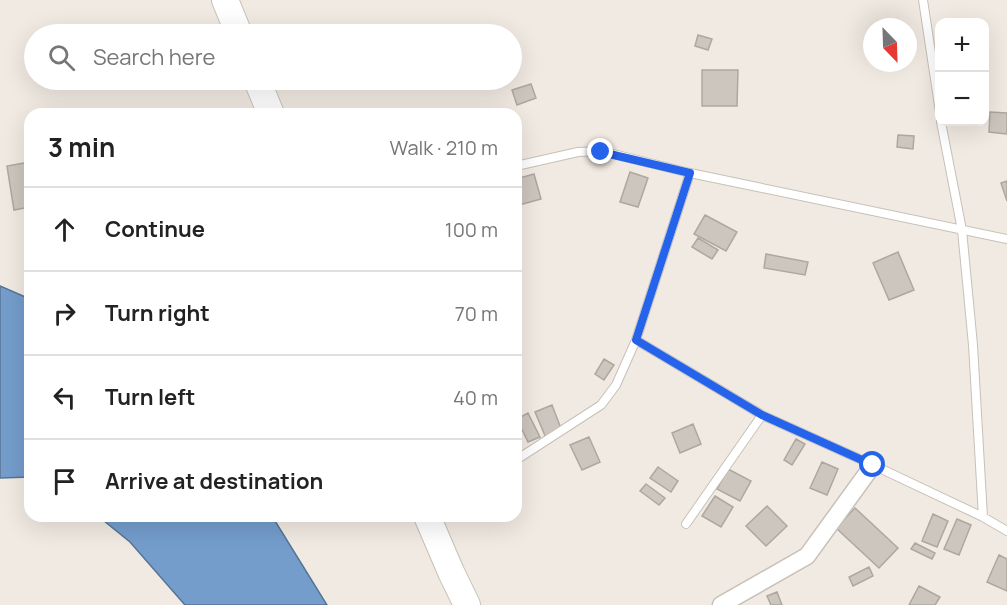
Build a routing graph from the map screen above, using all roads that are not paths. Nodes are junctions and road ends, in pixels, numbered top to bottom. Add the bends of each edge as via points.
1 (225, 0) edge
2 (923, 0) edge
3 (235, 24) edge
4 (935, 84) edge
5 (261, 90) edge
6 (269, 108) edge
7 (942, 126) edge
8 (522, 165) edge
9 (690, 173) junction
10 (962, 230) junction
11 (1007, 239) edge
12 (636, 340) junction
13 (762, 415) junction
14 (522, 456) edge
15 (873, 465) junction
16 (983, 517) junction
17 (430, 522) edge
18 (686, 524) dead end
19 (1007, 531) edge
20 (467, 605) edge
21 (721, 605) edge

1 - 3 main road
2 - 4 lane
5 - 6 main road
7 - 10 lane
8 - 9 lane via 578,152 601,152
9 - 10 lane
9 - 12 lane
10 - 11 lane
10 - 16 lane
12 - 13 lane
12 - 14 lane via 616,385 601,405
13 - 15 lane
13 - 18 lane
15 - 16 lane
15 - 21 street via 807,556
16 - 19 lane
17 - 20 main road

